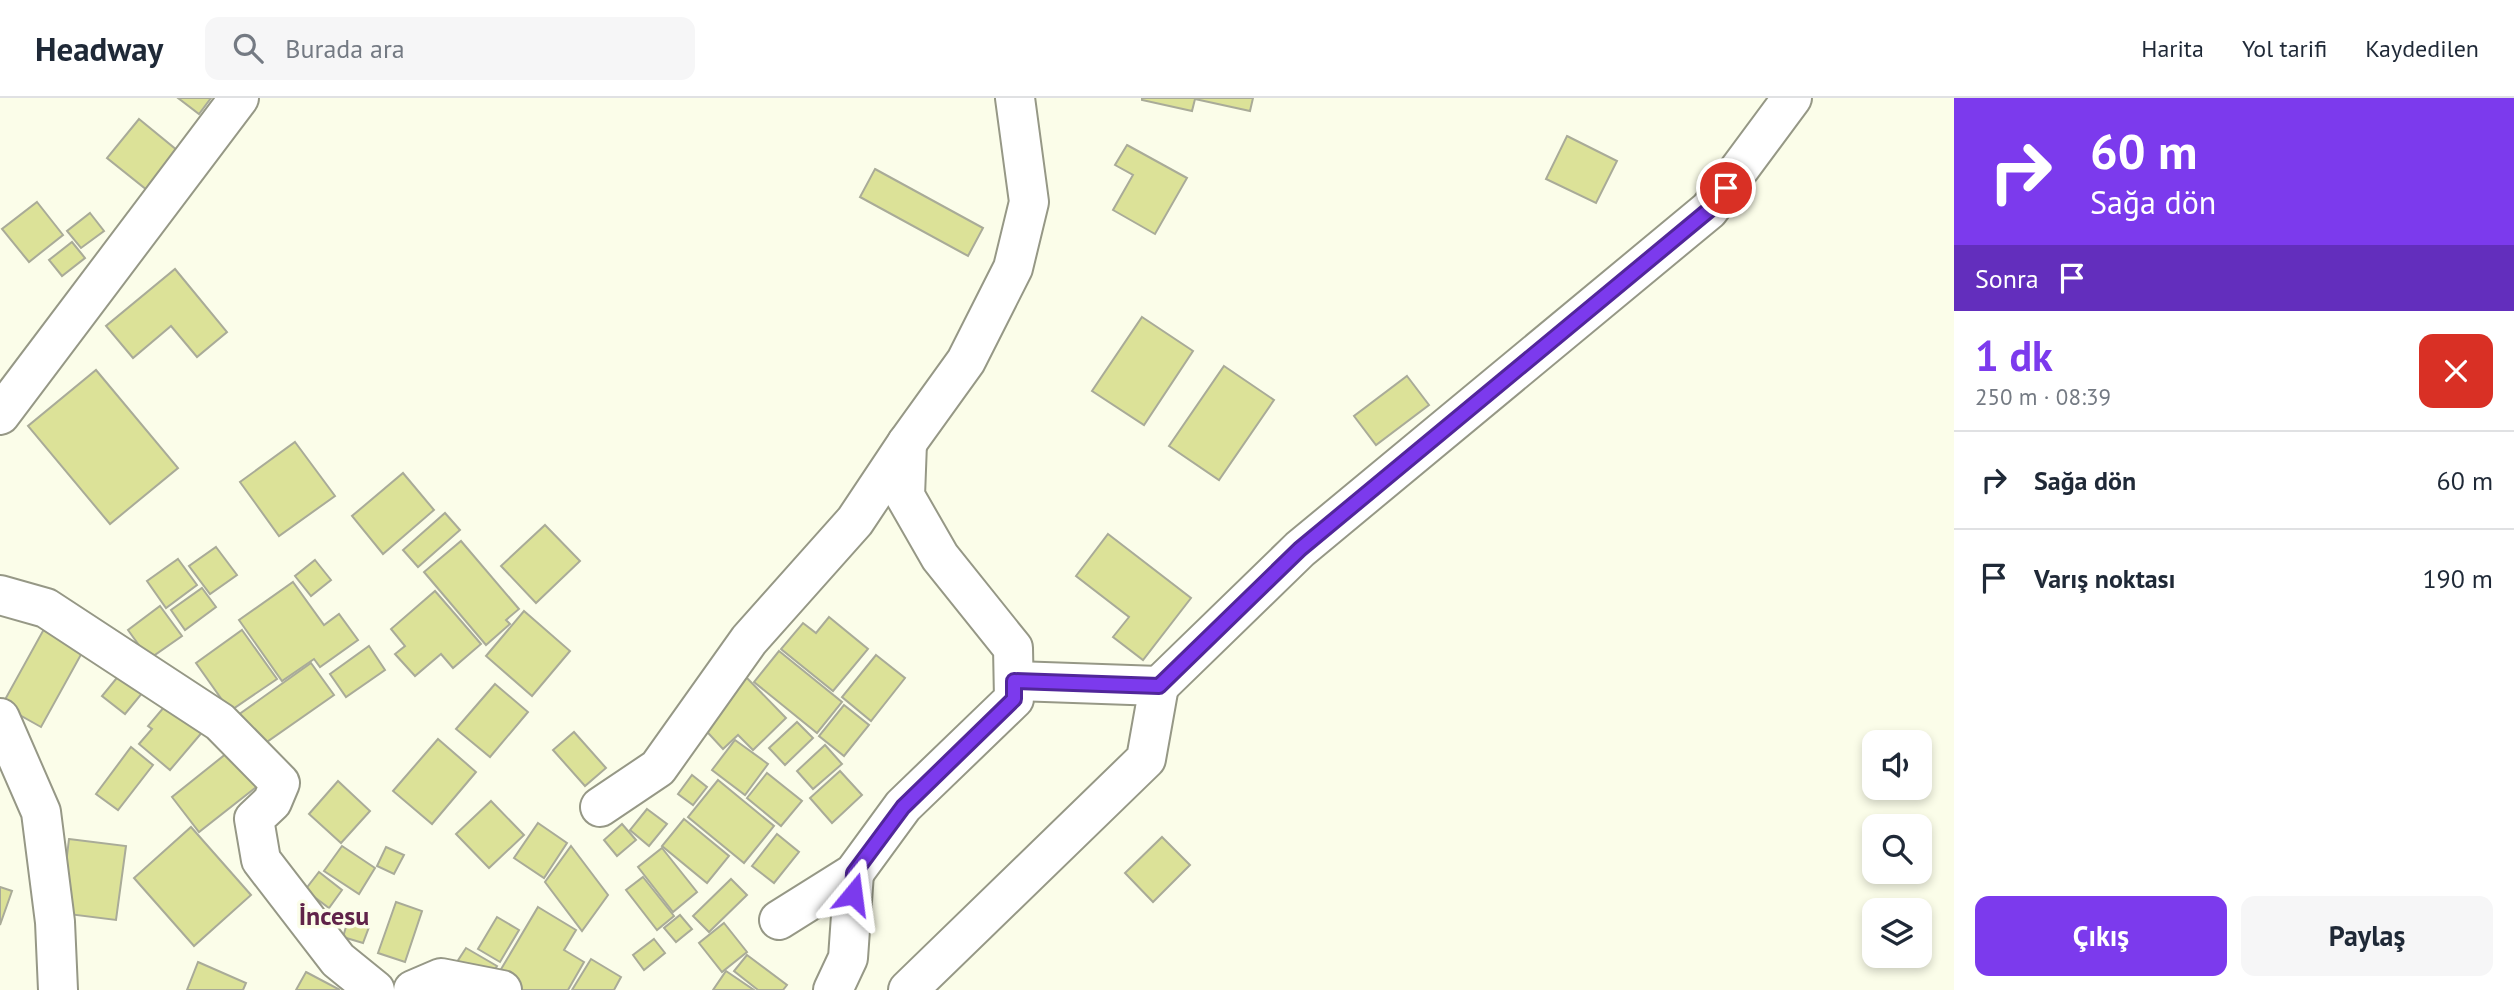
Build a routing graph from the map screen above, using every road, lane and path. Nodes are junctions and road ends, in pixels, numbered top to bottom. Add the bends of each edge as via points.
1 (239, 98) edge
2 (1015, 98) edge
3 (1792, 98) edge
4 (0, 415) edge
5 (907, 443) junction
6 (0, 595) edge
7 (1014, 681) junction
8 (1159, 686) junction
9 (0, 718) edge
10 (600, 807) dead end
11 (854, 873) junction
12 (779, 920) dead end
13 (58, 990) edge
14 (376, 990) edge
15 (413, 990) edge
16 (502, 990) edge
17 (832, 990) edge
18 (908, 990) edge

1 - 4 street
2 - 5 street via 1029,202 1013,268 966,361
3 - 8 street via 1709,210 1300,549
5 - 7 street via 905,496 940,557 1013,648
5 - 10 street via 855,521 749,640 657,768
6 - 14 street via 46,608 220,722 280,783 272,802 254,819 261,860 338,960
7 - 8 street
7 - 11 street via 1014,699 903,807
8 - 18 street via 1146,759
9 - 13 street via 41,812
11 - 12 street
11 - 17 street via 848,958
15 - 16 street via 441,978

